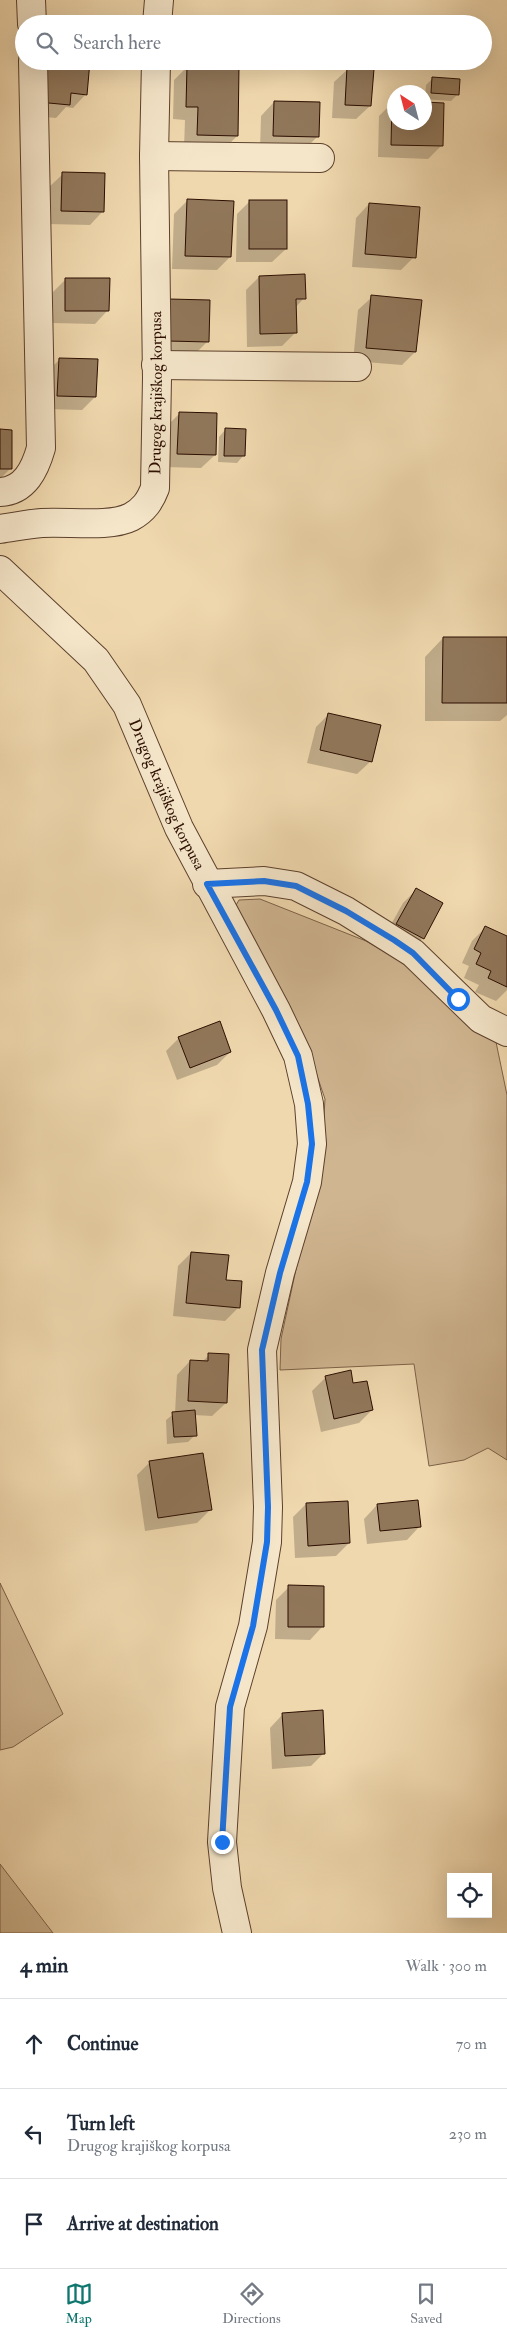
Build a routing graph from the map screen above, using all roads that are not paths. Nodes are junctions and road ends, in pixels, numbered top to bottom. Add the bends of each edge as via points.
1 (31, 0) edge
2 (159, 0) edge
3 (32, 15) edge
4 (158, 15) edge
5 (33, 70) edge
6 (156, 70) edge
7 (154, 156) junction
8 (320, 158) dead end
9 (156, 365) junction
10 (357, 367) dead end
11 (0, 492) edge
12 (0, 529) edge
13 (0, 570) edge
14 (207, 884) junction
15 (507, 1032) edge
16 (237, 1933) edge

1 - 3 street
2 - 4 street
5 - 11 street via 42,448 28,479 15,488
6 - 7 street, Drugog krajiškog korpusa
7 - 8 street
7 - 9 street, Drugog krajiškog korpusa
9 - 10 street
9 - 12 street, Drugog krajiškog korpusa via 156,478 150,500 141,510 129,518 111,522 41,523
13 - 14 street, Drugog krajiškog korpusa via 96,660 127,705 179,828
14 - 15 street via 264,881 296,886 338,907 413,953 481,1019
14 - 16 street, Drugog krajiškog korpusa via 298,1056 312,1144 307,1182 280,1273 262,1350 267,1542 253,1626 230,1707 222,1842 226,1888

